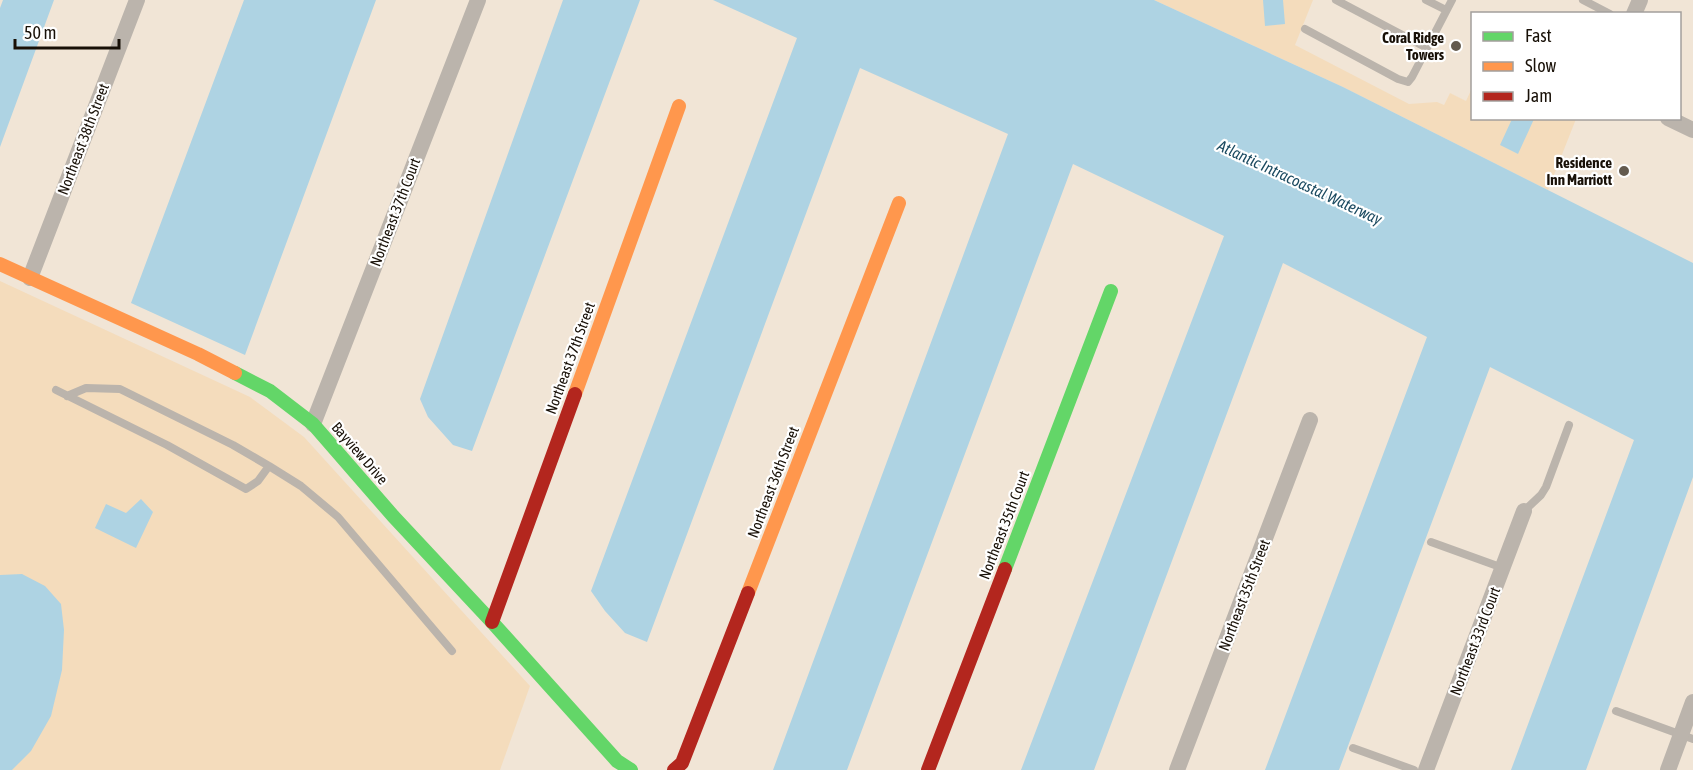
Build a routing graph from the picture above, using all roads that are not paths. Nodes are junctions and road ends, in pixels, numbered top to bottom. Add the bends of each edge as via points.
1 (137, 0) edge
2 (478, 0) edge
3 (1336, 0) edge
4 (1426, 0) edge
5 (1452, 0) edge
6 (1583, 0) edge
7 (1446, 10) junction
8 (1606, 12) edge
9 (1305, 29) dead end
10 (1427, 48) junction
11 (680, 106) dead end
12 (1675, 120) edge
13 (1692, 125) edge
14 (899, 202) dead end
15 (0, 264) edge
16 (30, 278) junction
17 (1111, 291) dead end
18 (56, 390) dead end
19 (67, 396) junction
20 (1310, 420) dead end
21 (313, 424) junction
22 (1569, 425) dead end
23 (269, 466) junction
24 (1524, 511) joint
25 (1431, 542) dead end
26 (1503, 568) junction
27 (492, 622) junction
28 (452, 651) dead end
29 (1693, 702) edge
30 (1616, 711) dead end
31 (1687, 737) edge
32 (1353, 748) dead end
33 (623, 768) edge
34 (674, 770) edge
35 (928, 770) edge
36 (1177, 770) edge
37 (1414, 770) edge
38 (1426, 770) edge
39 (1668, 770) edge

1 - 16 street, Northeast 38th Street
2 - 21 street, Northeast 37th Court
3 - 10 lane
4 - 7 lane
5 - 7 lane
6 - 8 lane
7 - 10 lane
9 - 10 lane via 1408,82
11 - 27 street, Northeast 37th Street
12 - 13 street
14 - 34 street, Northeast 36th Street via 682,763
15 - 16 street, Bayview Drive
16 - 21 street, Bayview Drive via 270,391
17 - 35 street, Northeast 35th Court
18 - 19 lane
19 - 23 lane via 87,388 120,389
19 - 23 lane via 246,489
20 - 36 street, Northeast 35th Street
21 - 27 street, Bayview Drive
22 - 24 lane via 1546,487
23 - 28 lane via 338,517
24 - 26 street, Northeast 33rd Court
25 - 26 lane
26 - 38 street, Northeast 33rd Court
27 - 33 street, Bayview Drive
29 - 31 street
30 - 31 lane
31 - 39 street
32 - 37 lane

